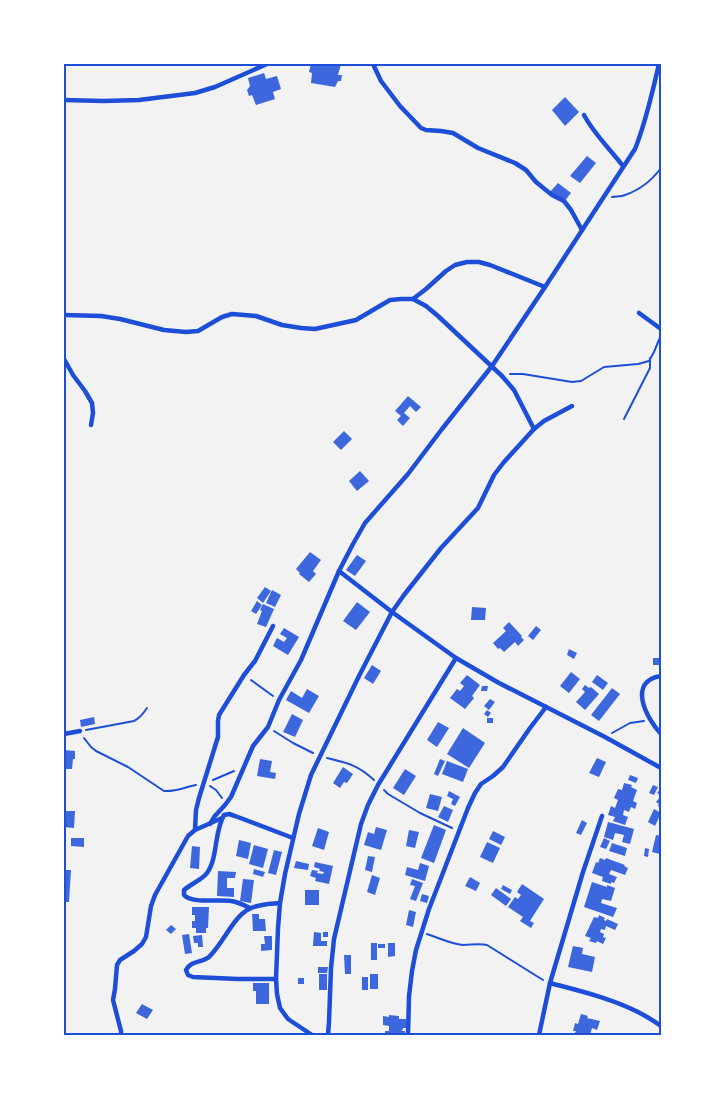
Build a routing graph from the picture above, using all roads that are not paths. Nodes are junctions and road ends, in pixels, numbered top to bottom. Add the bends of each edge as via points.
1 (267, 64) edge
2 (372, 64) edge
3 (659, 64) edge
4 (655, 82) junction
5 (661, 84) edge
6 (64, 100) edge
7 (584, 115) dead end
8 (622, 166) junction
9 (582, 230) junction
10 (545, 287) junction
11 (413, 299) junction
12 (639, 313) dead end
13 (64, 315) edge
14 (661, 329) edge
15 (64, 359) edge
16 (492, 366) junction
17 (572, 406) dead end
18 (91, 425) dead end
19 (534, 429) junction
20 (339, 571) junction
21 (392, 612) junction
22 (272, 626) dead end
23 (456, 658) junction
24 (661, 676) edge
25 (546, 707) junction
26 (80, 731) road end
27 (64, 734) edge
28 (661, 734) edge
29 (661, 768) edge
30 (602, 816) dead end
31 (222, 818) junction
32 (210, 824) junction
33 (195, 830) junction
34 (293, 838) junction
35 (280, 903) junction
36 (250, 908) junction
37 (276, 979) junction
38 (550, 983) junction
39 (661, 1026) edge
40 (121, 1035) edge
41 (312, 1035) edge
42 (328, 1035) edge
43 (408, 1035) edge
44 (539, 1035) edge

1 - 6 street via 195,93 139,100
2 - 9 street via 400,106 421,128 453,134 515,163 552,195 564,201
3 - 4 street
4 - 5 street
4 - 8 street via 642,132
7 - 8 street
8 - 9 street
9 - 10 street
10 - 11 street via 490,265 467,262 446,271
10 - 16 street
11 - 13 street via 390,300 356,320 315,328 232,314 198,331 186,332 101,316
11 - 16 street via 438,316
12 - 14 street
15 - 18 street via 92,403
16 - 19 street via 514,390
16 - 20 street via 366,523
17 - 19 street
19 - 21 street via 494,475 478,508
20 - 21 street
20 - 32 street via 302,660 268,727 253,746 231,797
21 - 23 street
21 - 34 street via 311,776
22 - 33 street via 255,661 220,715 216,746 196,810
23 - 25 street
23 - 42 street via 378,785 361,824 334,939
24 - 28 street via 652,677 645,684 642,697 649,720
25 - 29 street
25 - 43 street via 502,767 475,793 421,931 412,971
26 - 27 street
30 - 38 street
31 - 32 street
31 - 34 street via 229,814
31 - 36 street via 209,871 184,890 184,895 196,900 232,901
32 - 33 street
33 - 40 street via 183,844 155,895 142,944 117,964 112,1000
34 - 35 street
35 - 36 street
35 - 37 street
36 - 37 street via 241,914 208,958 192,963 186,970 193,977
37 - 41 street via 280,1008 288,1019
38 - 39 street via 618,1003
38 - 44 street

